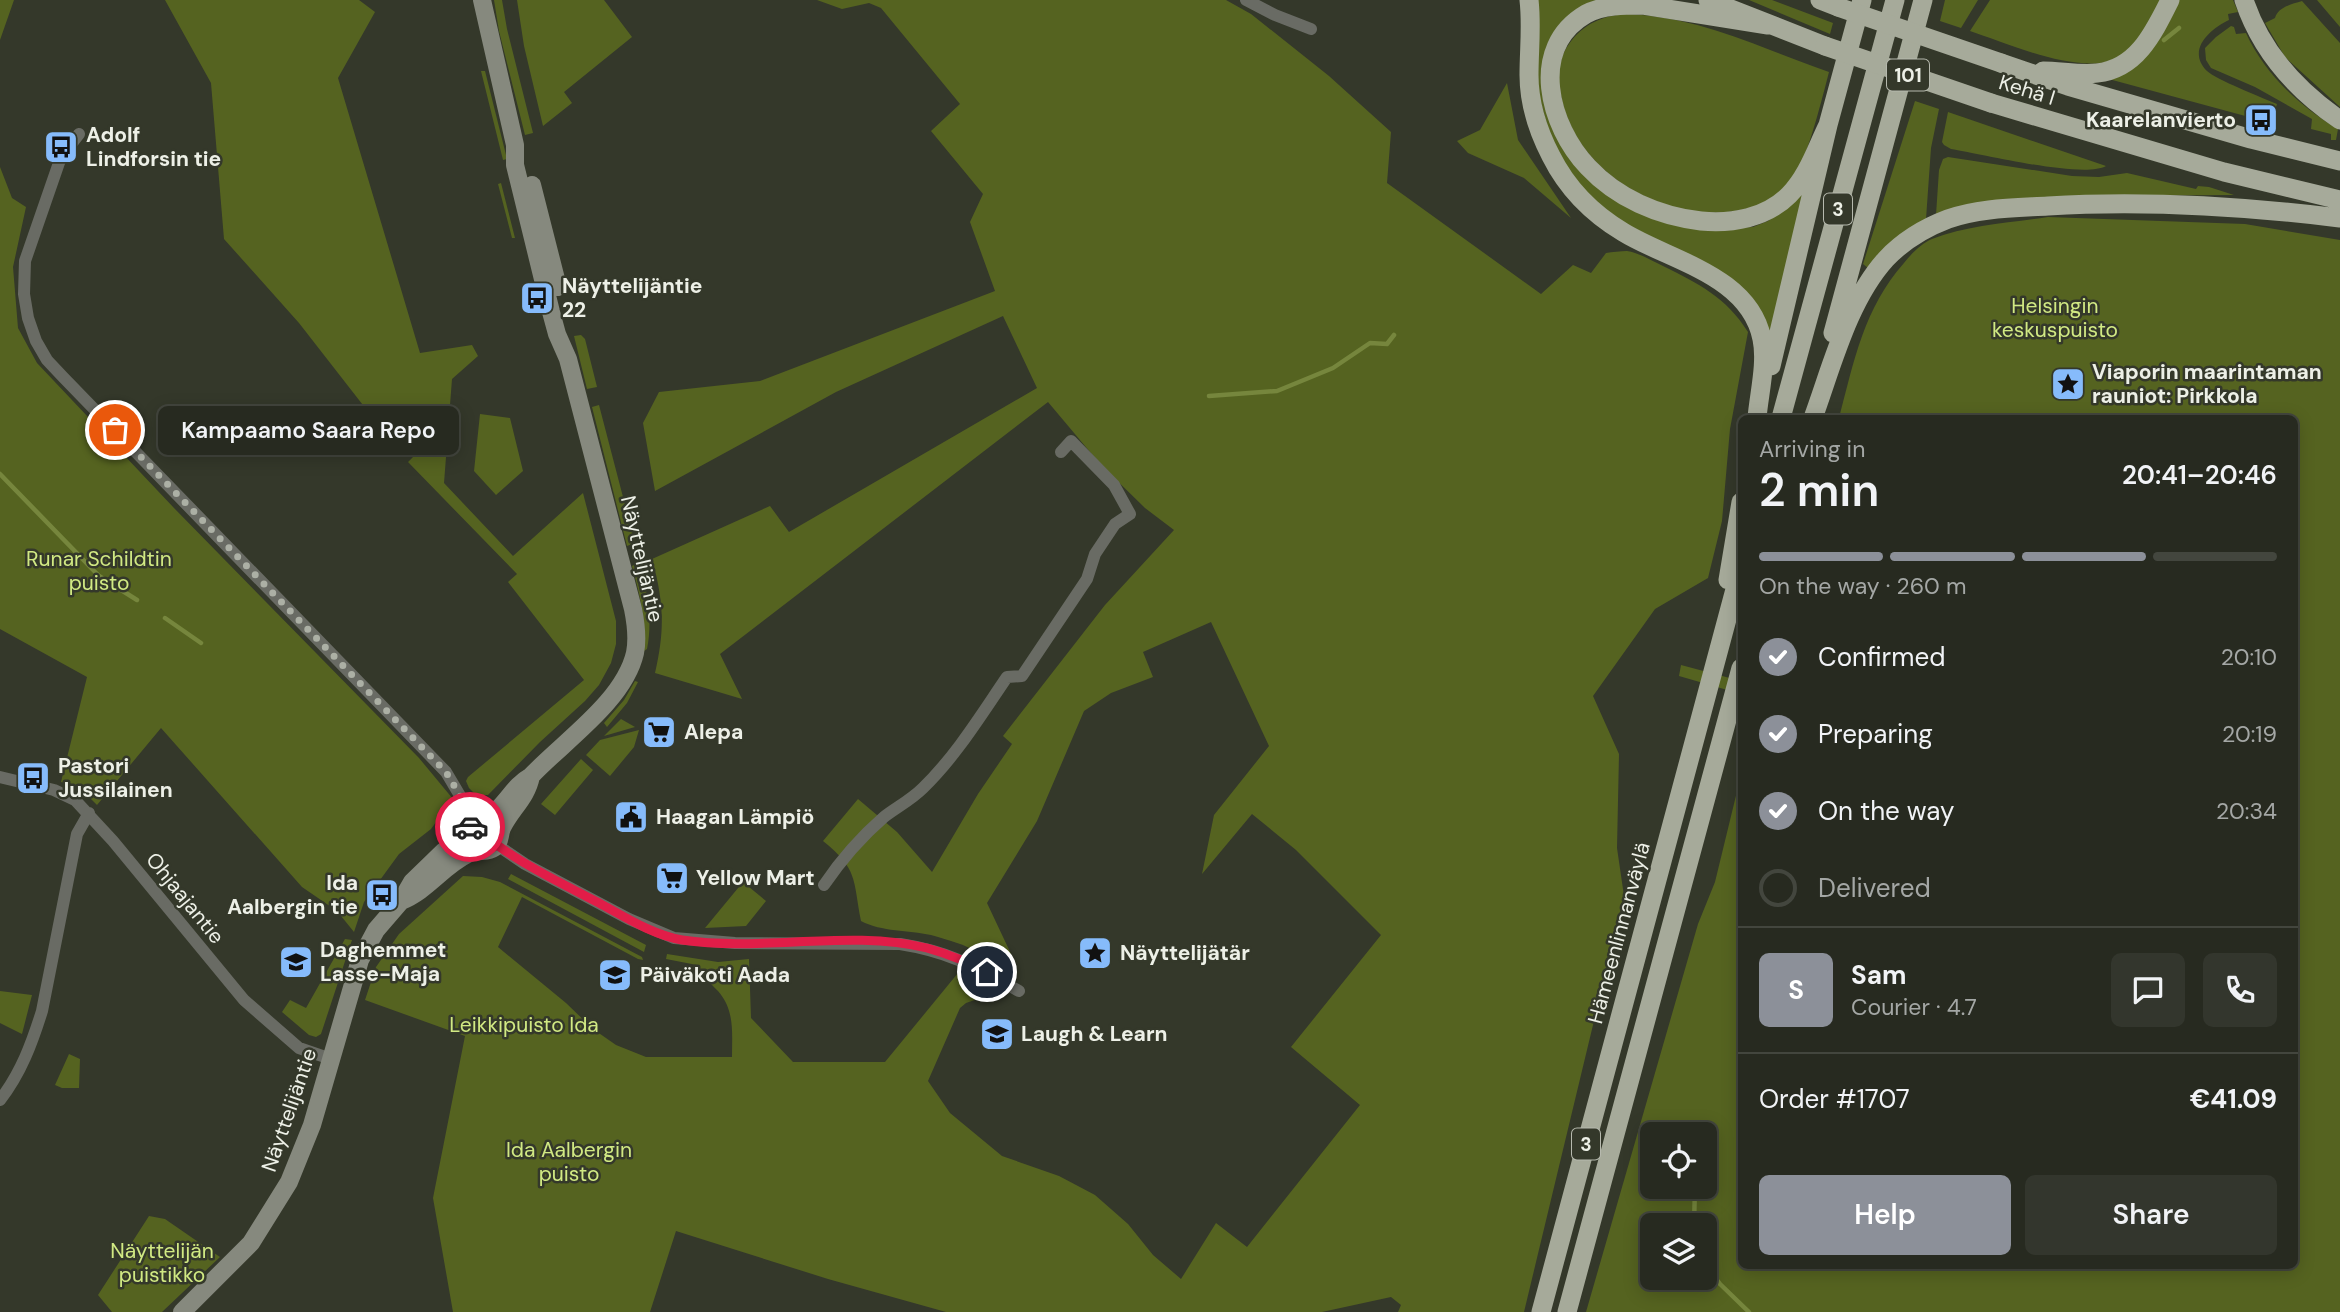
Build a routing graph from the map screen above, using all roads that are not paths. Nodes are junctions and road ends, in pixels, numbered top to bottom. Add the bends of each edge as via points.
1 (482, 0) edge
2 (1246, 0) edge
3 (1529, 0) edge
4 (1708, 0) edge
5 (1862, 0) edge
6 (1895, 0) edge
7 (1923, 0) edge
8 (1937, 0) edge
9 (2170, 0) edge
10 (2244, 0) edge
11 (1829, 3) edge
12 (1768, 25) junction
13 (1311, 29) dead end
14 (1915, 30) junction
15 (2024, 70) junction
16 (2340, 120) edge
17 (1828, 125) junction
18 (79, 134) dead end
19 (2340, 161) edge
20 (2340, 200) edge
21 (2340, 218) edge
22 (1758, 415) edge
23 (1759, 415) edge
24 (1783, 415) edge
25 (1812, 415) edge
26 (1812, 415) edge
27 (1062, 452) dead end
28 (1738, 520) edge
29 (1738, 578) edge
30 (1714, 668) junction
31 (1738, 679) edge
32 (531, 776) junction
33 (0, 777) edge
34 (89, 813) junction
35 (477, 831) junction
36 (499, 839) junction
37 (824, 885) dead end
38 (1019, 991) dead end
39 (331, 1059) junction
40 (0, 1100) edge
41 (183, 1312) edge
42 (1541, 1312) edge
43 (1567, 1312) edge

1 - 32 main road, Näyttelijäntie via 515,145 526,162 546,237 568,331 568,359 634,609 636,643 629,672
2 - 13 street
3 - 22 highway via 1532,107 1550,155 1577,194 1605,220 1715,279 1742,301 1763,341
4 - 12 highway, Kehä I / 101
5 - 17 highway
6 - 24 highway, 3
7 - 14 highway, 3
8 - 14 highway
9 - 15 highway via 2146,44 2118,68 2094,73
10 - 16 highway via 2263,43 2283,70
11 - 15 highway, Kehä I / 101, bridge
12 - 17 highway via 1643,5 1587,14 1563,35 1551,62 1550,97 1565,135 1586,165 1626,197 1672,215 1714,222 1754,216 1789,195
12 - 20 highway, Kehä I / 101, bridge via 1991,103 2224,172
14 - 25 highway, 3
15 - 19 highway, Kehä I / 101
17 - 23 highway
18 - 35 street via 61,157 25,261 24,294 36,341 63,377 446,772
21 - 26 highway via 2213,205 2108,202 1976,212 1949,219 1902,244 1870,277
27 - 37 street via 1071,441 1114,485 1130,514 1108,534 1087,579 1022,676 1007,677 940,771 870,830
28 - 30 highway
29 - 30 highway, Hämeenlinnanväylä / 3
30 - 42 highway, Hämeenlinnanväylä / 3
31 - 43 highway, 3
32 - 35 main road, Näyttelijäntie via 521,781
32 - 36 main road, Näyttelijäntie via 529,788
33 - 34 street, Ohjaajantie via 54,790
34 - 39 street, Ohjaajantie via 244,1000 299,1048
34 - 40 street via 77,834 36,1029 20,1069
35 - 36 main road via 496,823
35 - 36 main road, Näyttelijäntie via 486,851
35 - 39 main road, Näyttelijäntie via 432,861 376,930 360,960
36 - 38 street via 525,864 674,938 900,944 967,962
39 - 41 main road, Näyttelijäntie via 302,1153 285,1190 251,1243

